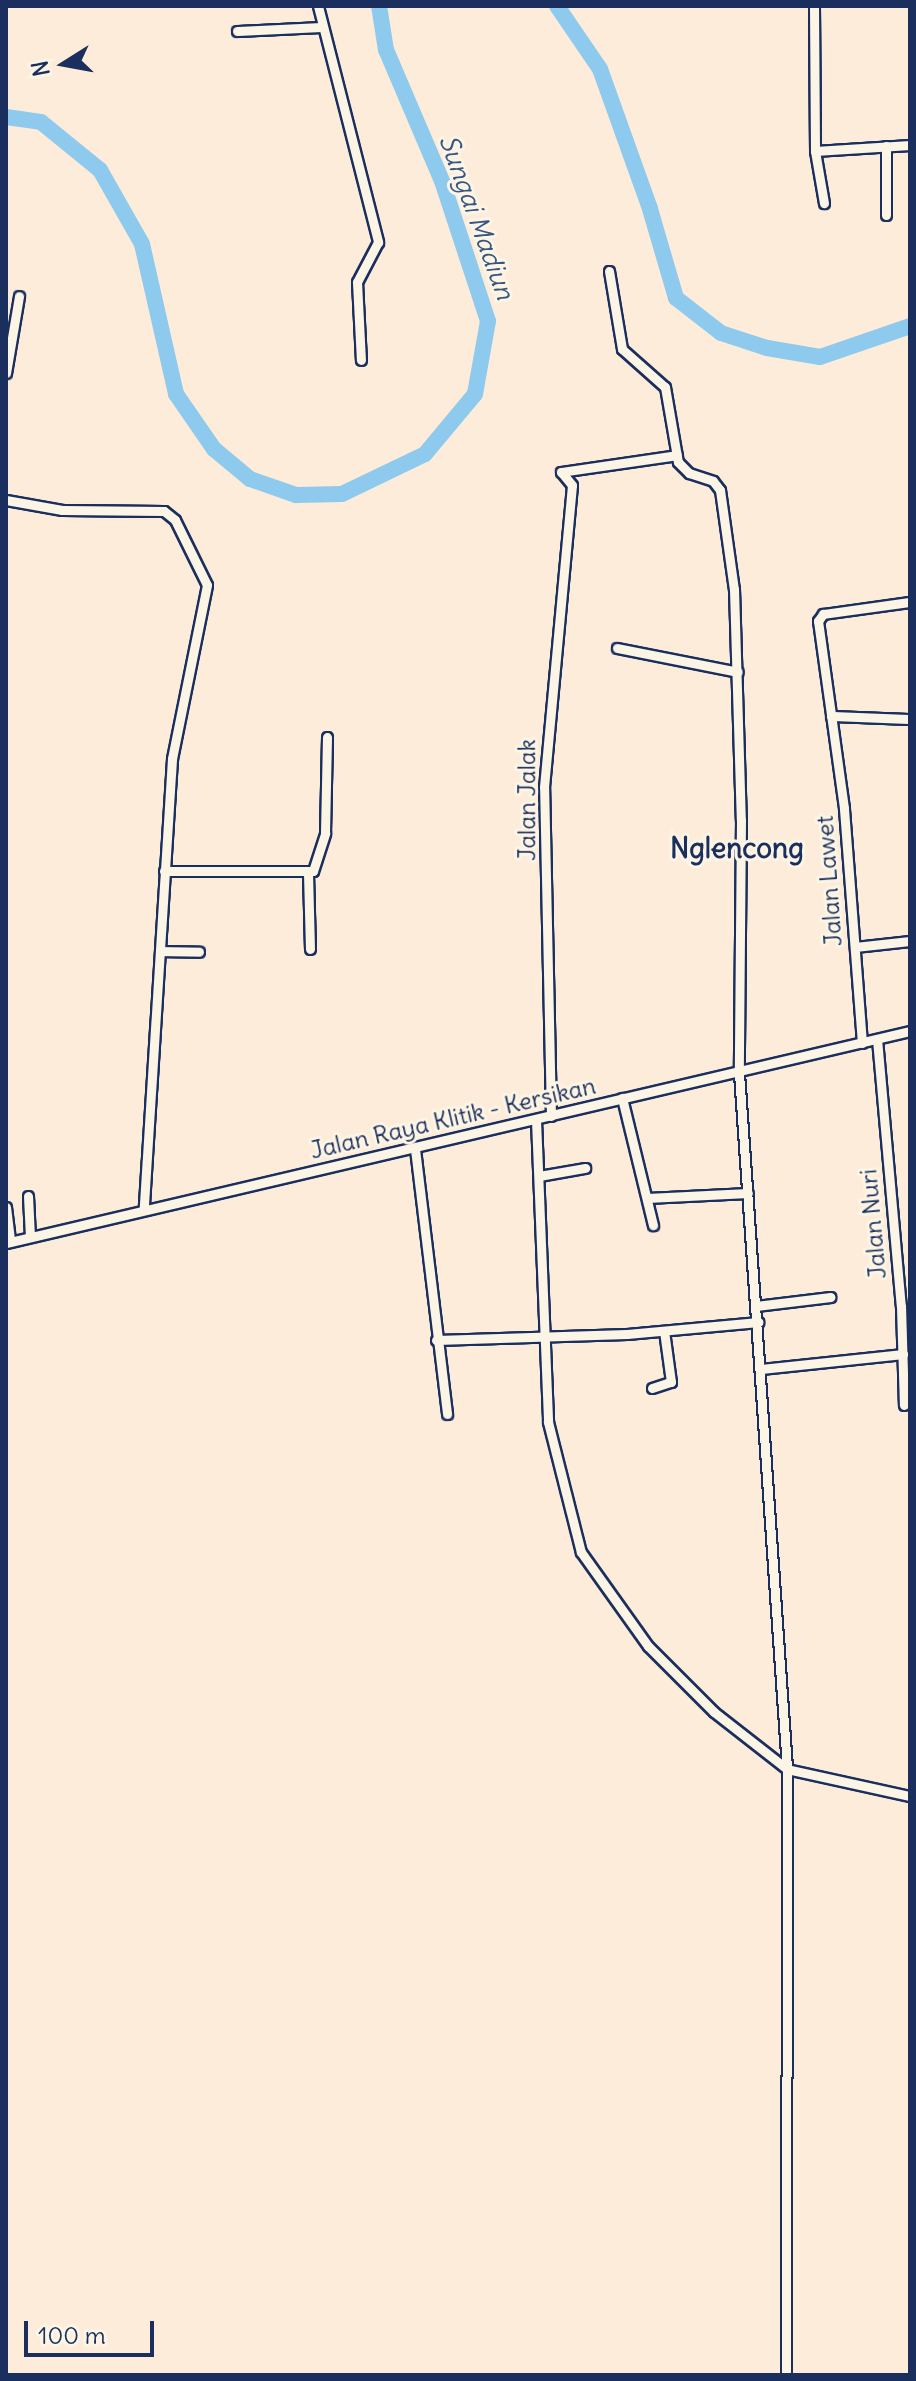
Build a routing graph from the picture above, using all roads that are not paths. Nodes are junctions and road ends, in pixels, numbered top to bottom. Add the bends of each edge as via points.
1 (318, 6) edge
2 (814, 6) edge
3 (322, 27) junction
4 (237, 31) dead end
5 (910, 145) edge
6 (886, 146) junction
7 (815, 151) junction
8 (824, 203) dead end
9 (886, 215) dead end
10 (609, 271) dead end
11 (19, 296) dead end
12 (361, 360) dead end
13 (6, 373) edge
14 (677, 455) junction
15 (6, 500) edge
16 (910, 602) edge
17 (617, 648) dead end
18 (738, 672) junction
19 (831, 716) junction
20 (910, 719) edge
21 (327, 737) dead end
22 (164, 871) junction
23 (308, 873) junction
24 (910, 941) edge
25 (855, 947) junction
26 (310, 949) dead end
27 (160, 951) junction
28 (199, 952) dead end
29 (910, 1031) edge
30 (877, 1039) junction
31 (862, 1043) junction
32 (739, 1073) junction
33 (622, 1098) junction
34 (551, 1116) junction
35 (536, 1120) junction
36 (415, 1149) junction
37 (585, 1168) dead end
38 (539, 1176) junction
39 (748, 1193) junction
40 (28, 1196) dead end
41 (647, 1198) junction
42 (6, 1207) edge
43 (144, 1209) junction
44 (653, 1225) dead end
45 (30, 1237) junction
46 (8, 1243) edge
47 (830, 1297) dead end
48 (756, 1306) junction
49 (906, 1306) edge
50 (758, 1322) junction
51 (664, 1331) junction
52 (543, 1334) junction
53 (436, 1340) junction
54 (903, 1354) junction
55 (761, 1369) junction
56 (652, 1388) dead end
57 (904, 1405) dead end
58 (447, 1414) dead end
59 (787, 1769) junction
60 (910, 1796) edge
61 (786, 2375) edge

1 - 3 street
2 - 7 street
3 - 4 street
3 - 12 street via 378,242 357,282
5 - 6 street
6 - 7 street
6 - 9 street
7 - 8 street
10 - 14 street via 622,349 665,387
11 - 13 street
14 - 18 street via 682,469 713,481 720,490 734,589
14 - 34 street, Jalan Jalak via 561,472 572,485 544,787
15 - 22 street via 62,510 164,511 175,520 204,575 206,596 172,759
16 - 19 street, Jalan Lawet via 820,616
17 - 18 street
18 - 32 street
19 - 20 street
19 - 25 street, Jalan Lawet
21 - 23 street via 325,833 318,864
22 - 23 street
22 - 27 street
23 - 26 street
24 - 25 street
25 - 31 street, Jalan Lawet
27 - 28 street
27 - 43 street
29 - 30 street, Jalan Raya Klitik - Kersikan
30 - 31 street, Jalan Raya Klitik - Kersikan
30 - 49 street, Jalan Nuri
31 - 32 street, Jalan Raya Klitik - Kersikan
32 - 33 street, Jalan Raya Klitik - Kersikan
32 - 39 street
33 - 34 street, Jalan Raya Klitik - Kersikan
33 - 41 street
34 - 35 street, Jalan Raya Klitik - Kersikan
35 - 36 street, Jalan Raya Klitik - Kersikan
35 - 38 street
36 - 43 street, Jalan Raya Klitik - Kersikan
36 - 53 street
37 - 38 street
38 - 52 street
39 - 41 street
39 - 48 street
40 - 45 street
41 - 44 street
42 - 46 street
43 - 45 street, Jalan Raya Klitik - Kersikan
45 - 46 street, Jalan Raya Klitik - Kersikan
47 - 48 street
48 - 50 street
49 - 54 street, Jalan Nuri
50 - 51 street
50 - 55 street
51 - 52 street
51 - 56 street via 671,1382
52 - 53 street
52 - 59 street via 557,1471 587,1566 648,1646 693,1693
53 - 58 street
54 - 55 street
54 - 57 street, Jalan Nuri
55 - 59 street
59 - 60 street
59 - 61 street

